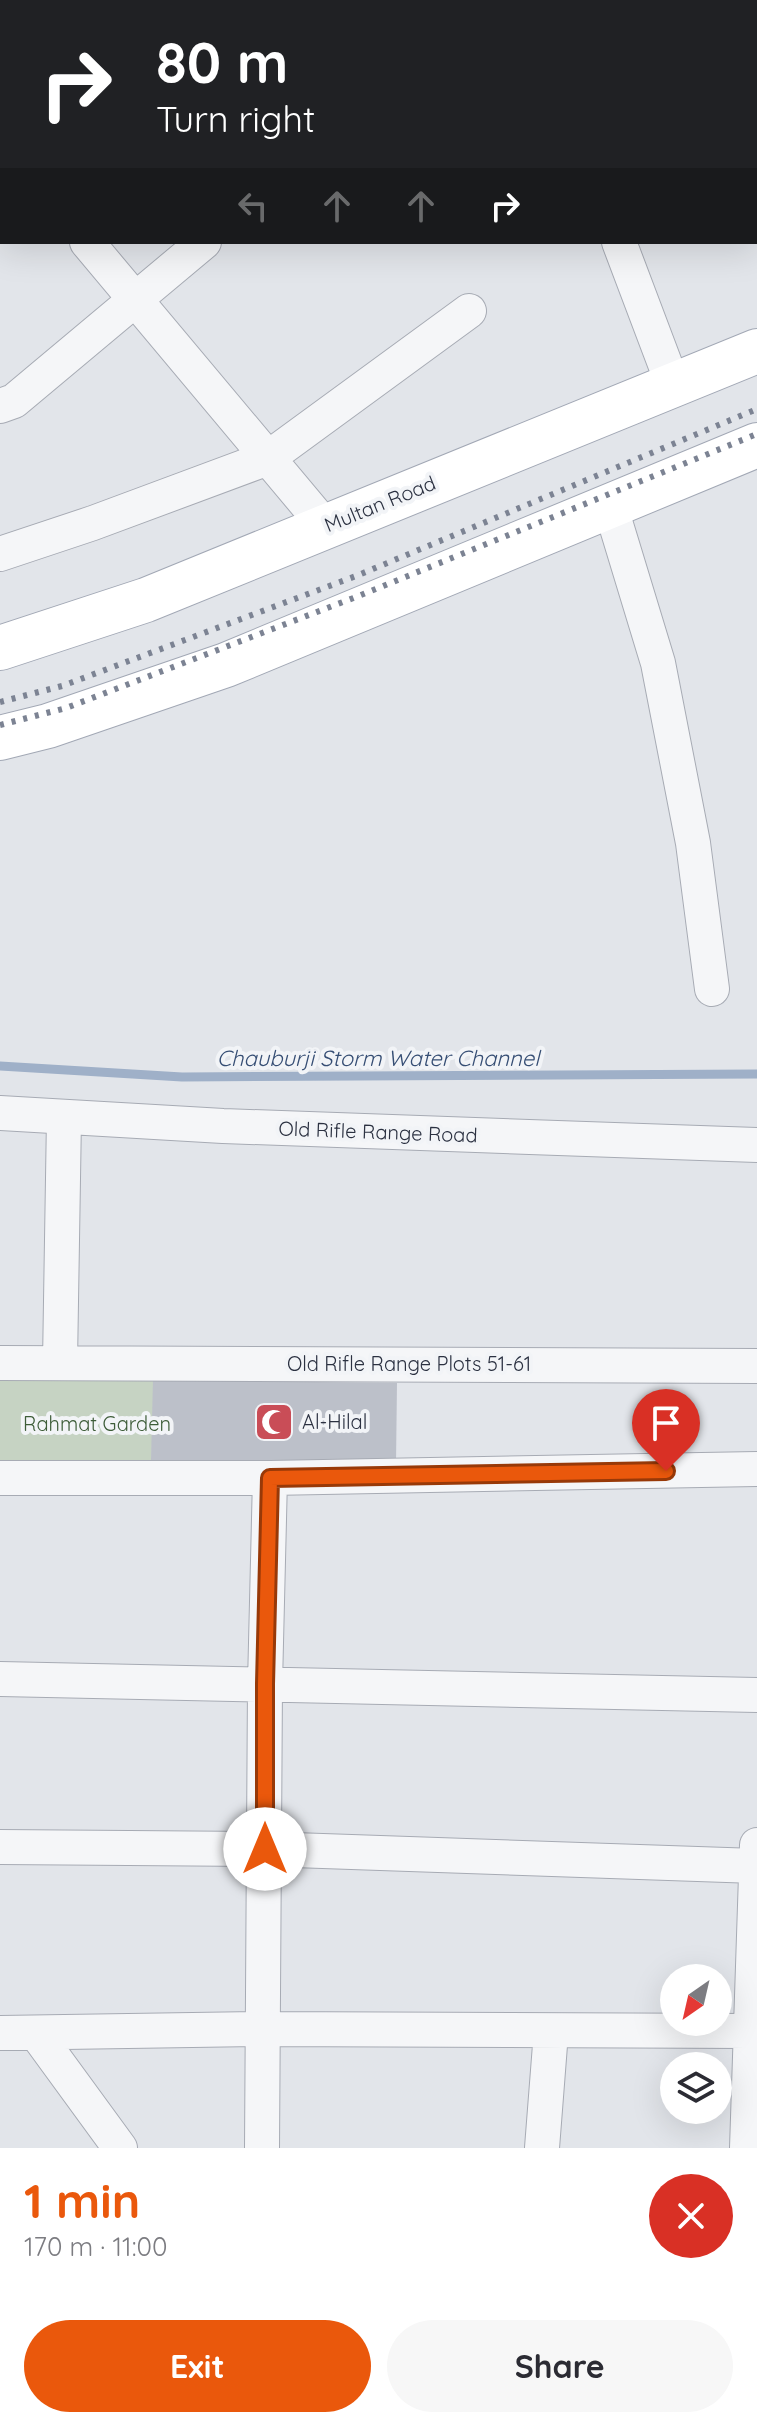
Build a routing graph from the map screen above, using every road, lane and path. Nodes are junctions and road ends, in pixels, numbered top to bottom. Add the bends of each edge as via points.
1 (89, 244) edge
2 (202, 244) edge
3 (620, 244) edge
4 (134, 299) junction
5 (469, 311) dead end
6 (757, 351) edge
7 (673, 385) junction
8 (0, 406) edge
9 (757, 445) edge
10 (268, 458) junction
11 (610, 505) junction
12 (325, 526) junction
13 (0, 554) edge
14 (0, 648) edge
15 (0, 738) edge
16 (712, 989) dead end
17 (0, 1113) edge
18 (64, 1117) junction
19 (757, 1145) edge
20 (0, 1363) edge
21 (60, 1363) junction
22 (757, 1366) edge
23 (757, 1469) edge
24 (0, 1478) edge
25 (270, 1478) junction
26 (0, 1679) edge
27 (265, 1684) junction
28 (757, 1695) edge
29 (757, 1843) edge
30 (0, 1847) edge
31 (265, 1849) junction
32 (756, 1866) edge
33 (262, 2029) junction
34 (751, 2031) junction
35 (551, 2032) junction
36 (0, 2033) edge
37 (36, 2033) junction
38 (120, 2148) edge
39 (262, 2148) edge
40 (542, 2148) edge
41 (747, 2148) edge

1 - 4 street
2 - 4 street
3 - 7 street
4 - 8 street via 14,401
4 - 10 street
5 - 10 street
6 - 7 main road, Multan Road
7 - 12 main road, Multan Road
9 - 11 main road
10 - 12 street
10 - 13 street
11 - 15 main road via 226,665
11 - 16 street via 658,663 693,843
12 - 14 main road, Multan Road via 146,600
17 - 18 street, Old Rifle Range Road
18 - 19 street, Old Rifle Range Road
18 - 21 street
20 - 21 street, Old Rifle Range Plots 51-61
21 - 22 street, Old Rifle Range Plots 51-61
23 - 25 street
24 - 25 street
25 - 27 street
26 - 27 street
27 - 28 street
27 - 31 street
29 - 32 street
30 - 31 street
31 - 32 street
31 - 33 street
32 - 34 street
33 - 35 street
33 - 37 street
33 - 39 street
34 - 35 street
34 - 41 street
35 - 40 street
36 - 37 street
37 - 38 street

